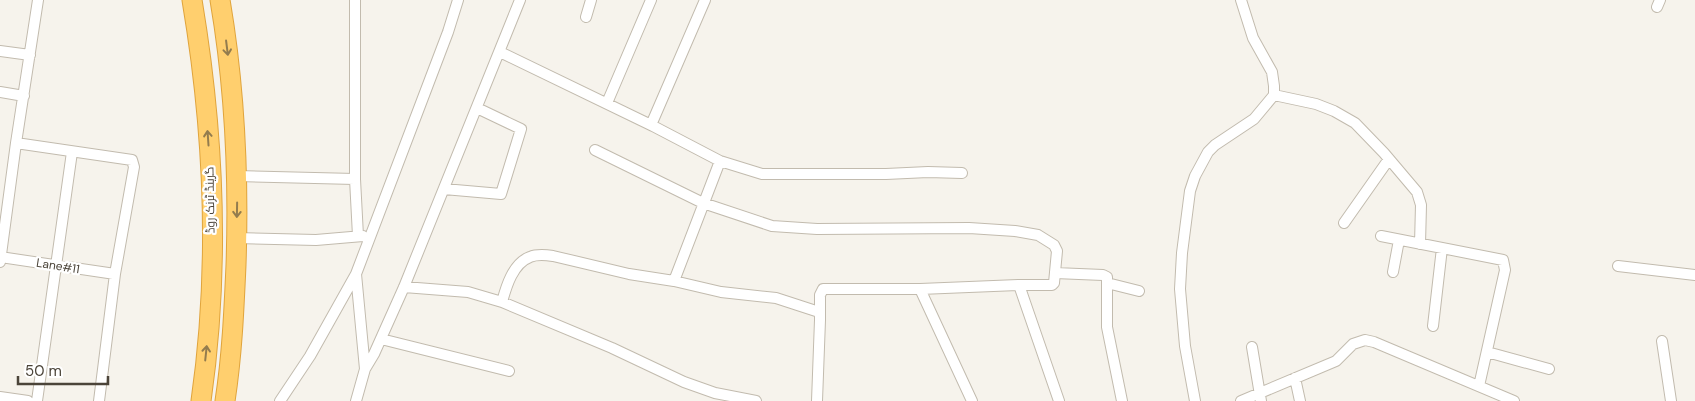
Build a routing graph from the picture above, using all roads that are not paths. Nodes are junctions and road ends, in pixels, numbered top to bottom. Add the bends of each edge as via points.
1 (38, 0) edge
2 (192, 0) edge
3 (220, 0) edge
4 (355, 0) edge
5 (458, 0) edge
6 (520, 0) edge
7 (592, 0) edge
8 (651, 0) edge
9 (705, 0) edge
10 (1241, 0) edge
11 (586, 17) dead end
12 (0, 51) edge
13 (500, 52) junction
14 (30, 55) junction
15 (0, 92) edge
16 (1274, 94) junction
17 (24, 96) junction
18 (607, 103) junction
19 (477, 108) junction
20 (651, 125) junction
21 (16, 144) junction
22 (595, 150) dead end
23 (72, 152) junction
24 (1389, 159) junction
25 (720, 161) junction
26 (962, 173) dead end
27 (237, 176) junction
28 (355, 179) junction
29 (444, 189) junction
30 (703, 203) junction
31 (1344, 222) dead end
32 (372, 234) junction
33 (358, 236) junction
34 (1381, 236) dead end
35 (236, 238) junction
36 (1399, 240) junction
37 (1420, 244) junction
38 (1442, 248) junction
39 (0, 259) edge
40 (57, 266) junction
41 (1618, 266) dead end
42 (1393, 272) dead end
43 (1055, 273) junction
44 (115, 274) junction
45 (356, 274) junction
46 (1695, 276) edge
47 (674, 281) junction
48 (1107, 283) junction
49 (1019, 285) junction
50 (404, 287) junction
51 (920, 289) junction
52 (1139, 291) dead end
53 (502, 302) junction
54 (819, 312) junction
55 (1432, 326) dead end
56 (381, 339) junction
57 (1662, 341) dead end
58 (1252, 347) dead end
59 (1486, 352) junction
60 (365, 369) junction
61 (1549, 369) dead end
62 (508, 371) dead end
63 (1295, 378) junction
64 (1484, 388) junction
65 (0, 397) edge
66 (1261, 397) edge
67 (28, 401) edge
68 (37, 401) edge
69 (100, 401) edge
70 (201, 401) edge
71 (225, 401) edge
72 (280, 401) edge
73 (356, 401) edge
74 (756, 401) edge
75 (816, 401) edge
76 (972, 401) edge
77 (1059, 401) edge
78 (1122, 401) edge
79 (1194, 401) edge
80 (1241, 401) edge
81 (1300, 401) edge
82 (1486, 401) edge
83 (1514, 401) edge
84 (1671, 401) edge

1 - 14 street
70 -> 2 highway, گرینڈ ٹرنک روڈ via 209,324 210,180 205,99
3 -> 27 highway via 233,96
4 - 28 street
5 - 32 street
6 - 13 street
7 - 11 street
8 - 18 street
9 - 20 street
10 - 16 street via 1253,38 1272,72
12 - 14 street
13 - 18 street
13 - 19 street
14 - 17 street
15 - 17 street
16 - 24 street via 1334,110 1355,123
16 - 79 street via 1254,119 1208,152 1190,191 1180,289
17 - 21 street
18 - 20 street
19 - 29 street
19 - 29 street via 521,129 501,194
20 - 25 street
21 - 23 street
21 - 39 street
22 - 30 street
23 - 40 street
23 - 44 street via 132,160 134,167
24 - 31 street
24 - 37 street via 1418,192
25 - 26 street via 762,174
25 - 30 street
27 - 28 street
27 -> 35 highway
28 - 33 street
29 - 50 street
30 - 43 street via 772,226 817,229 969,228 1038,235 1054,245
30 - 47 street
32 - 33 street
32 - 45 street
33 - 35 street via 316,240
34 - 36 street
35 - 71 highway via 234,323
36 - 37 street
36 - 42 street
37 - 38 street
38 - 55 street
38 - 59 street via 1503,260 1505,270
39 - 40 street, Lane#11
40 - 44 street, Lane#11
40 - 68 street
41 - 46 street
43 - 48 street via 1103,275 1107,277
43 - 49 street via 1052,285
44 - 69 street
45 - 60 street
45 - 72 street via 310,356
47 - 53 street via 542,255 529,257 518,266 508,280
47 - 54 street via 721,292 776,298
48 - 52 street
48 - 78 street via 1107,327
49 - 51 street
49 - 77 street
50 - 53 street via 468,292
50 - 56 street
51 - 54 street via 823,289
51 - 76 street
53 - 74 street via 684,382 715,393
54 - 75 street
56 - 60 street
56 - 62 street
57 - 84 street
58 - 66 street
59 - 61 street
59 - 64 street
60 - 73 street
63 - 64 street via 1336,360 1353,344 1365,340
63 - 66 street
63 - 81 street
64 - 82 street
64 - 83 street
65 - 67 street
66 - 80 street

